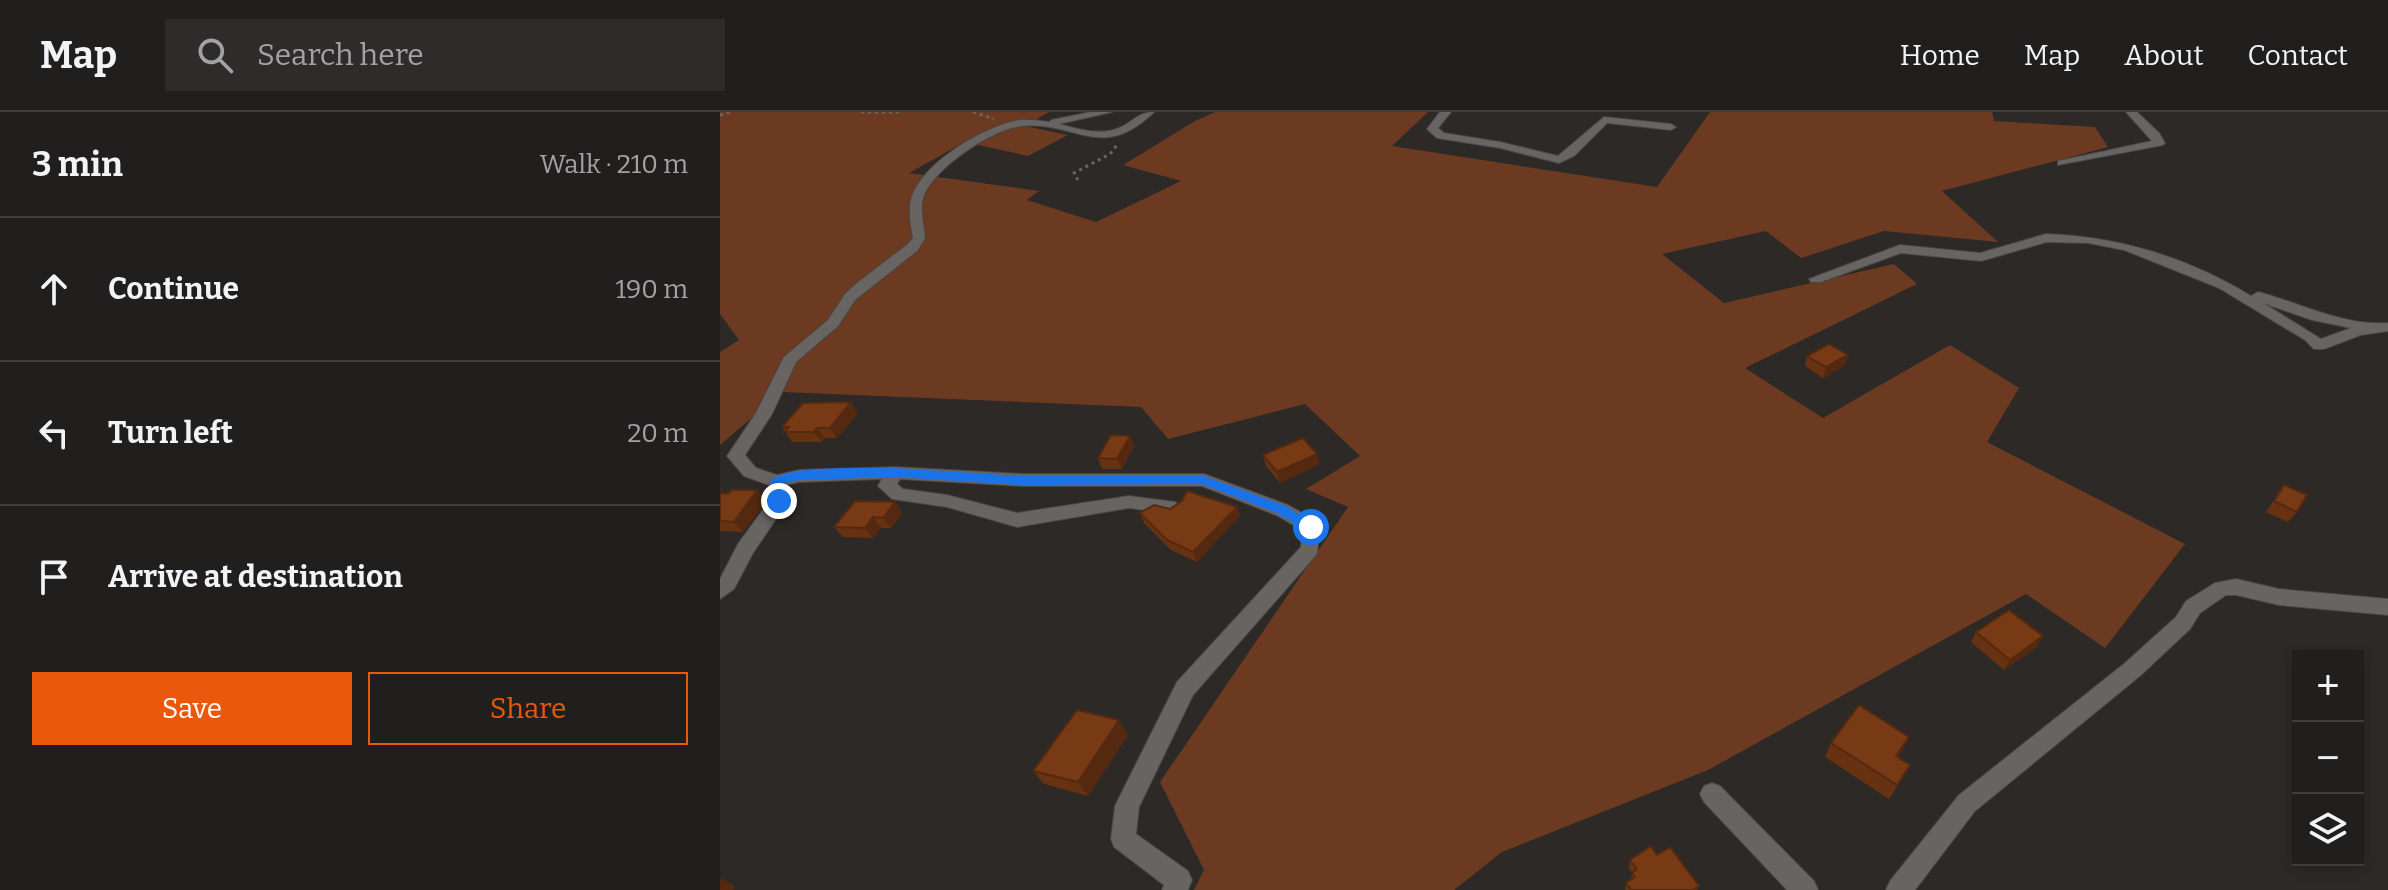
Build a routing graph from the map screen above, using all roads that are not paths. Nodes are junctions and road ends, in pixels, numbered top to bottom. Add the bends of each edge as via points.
1 (1107, 112) edge
2 (1149, 112) edge
3 (1446, 112) edge
4 (2131, 112) edge
5 (1037, 124) junction
6 (1671, 127) dead end
7 (2062, 163) dead end
8 (1816, 279) dead end
9 (2224, 285) junction
10 (2388, 327) edge
11 (2370, 328) junction
12 (728, 458) edge
13 (895, 473) junction
14 (777, 481) junction
15 (1175, 508) edge
16 (720, 591) edge
17 (2388, 607) edge
18 (1712, 794) dead end
19 (1175, 890) edge
20 (1805, 890) edge
21 (1899, 890) edge

1 - 5 street
2 - 5 street via 1123,130 1098,134
3 - 6 street via 1432,129 1441,136 1559,160 1604,120
4 - 7 street via 2159,143
5 - 12 street via 1007,127 961,150 926,183 918,196 919,238 913,247 862,286 833,323 789,360 764,414
8 - 9 street via 1900,249 1981,257 2046,238 2128,247
9 - 11 street via 2317,317
9 - 11 street via 2319,346
10 - 11 street
12 - 14 street
13 - 14 street
13 - 15 street via 887,486 898,495 947,501 1017,520 1129,502
13 - 19 street via 1024,480 1204,480 1311,527 1310,549 1185,689 1127,806 1123,839 1179,880
14 - 16 street via 779,501
17 - 21 street via 2222,588 2193,607 2133,669 1967,803
18 - 20 street

